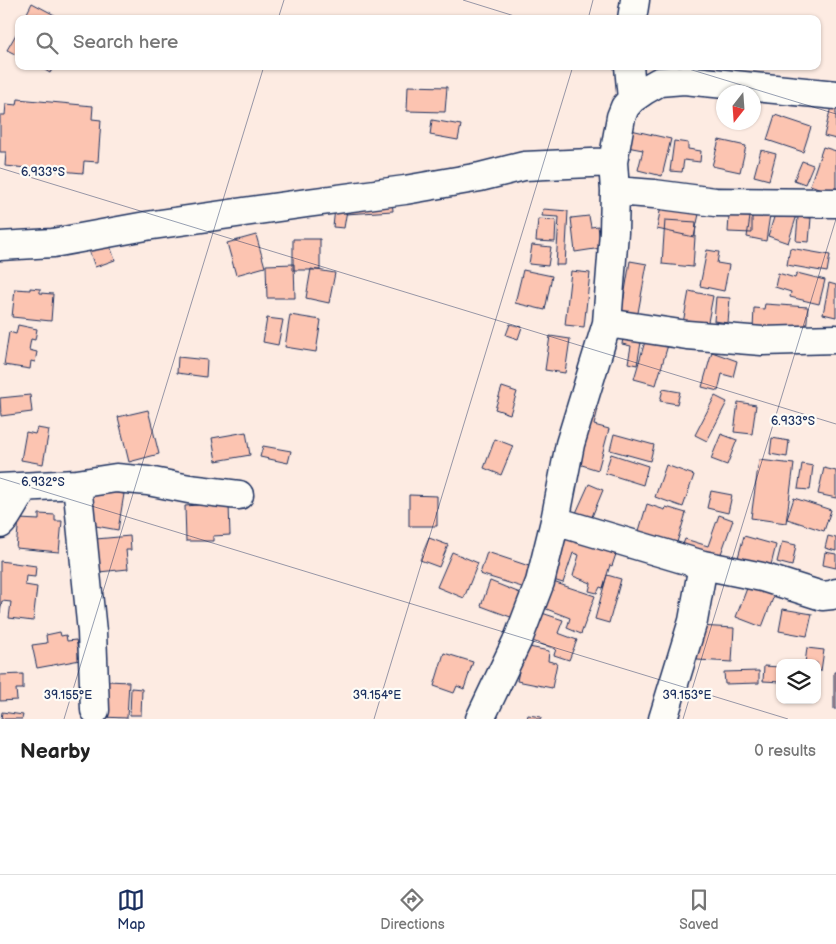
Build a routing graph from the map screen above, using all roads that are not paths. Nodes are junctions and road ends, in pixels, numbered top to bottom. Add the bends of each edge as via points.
1 (635, 0) edge
2 (633, 15) edge
3 (629, 70) edge
4 (836, 95) edge
5 (632, 99) junction
6 (613, 162) junction
7 (615, 191) junction
8 (836, 203) edge
9 (0, 246) edge
10 (607, 323) junction
11 (836, 339) edge
12 (77, 484) junction
13 (12, 488) edge
14 (239, 495) dead end
15 (555, 521) junction
16 (0, 524) edge
17 (703, 565) junction
18 (836, 593) edge
19 (95, 710) dead end
20 (480, 719) edge
21 (663, 719) edge

1 - 2 street
3 - 5 street
4 - 5 street via 684,80 659,82
5 - 6 street via 621,117
6 - 7 street
6 - 9 street via 524,166 405,190 146,226 53,243
7 - 8 street via 715,202
7 - 10 street
10 - 11 street via 687,335 762,340
10 - 15 street via 570,444
12 - 13 street
12 - 14 street via 116,478
12 - 19 street via 90,598
13 - 16 street via 15,501
15 - 17 street
15 - 20 street via 540,582 519,637
17 - 18 street via 762,577 822,596
17 - 21 street via 693,621

